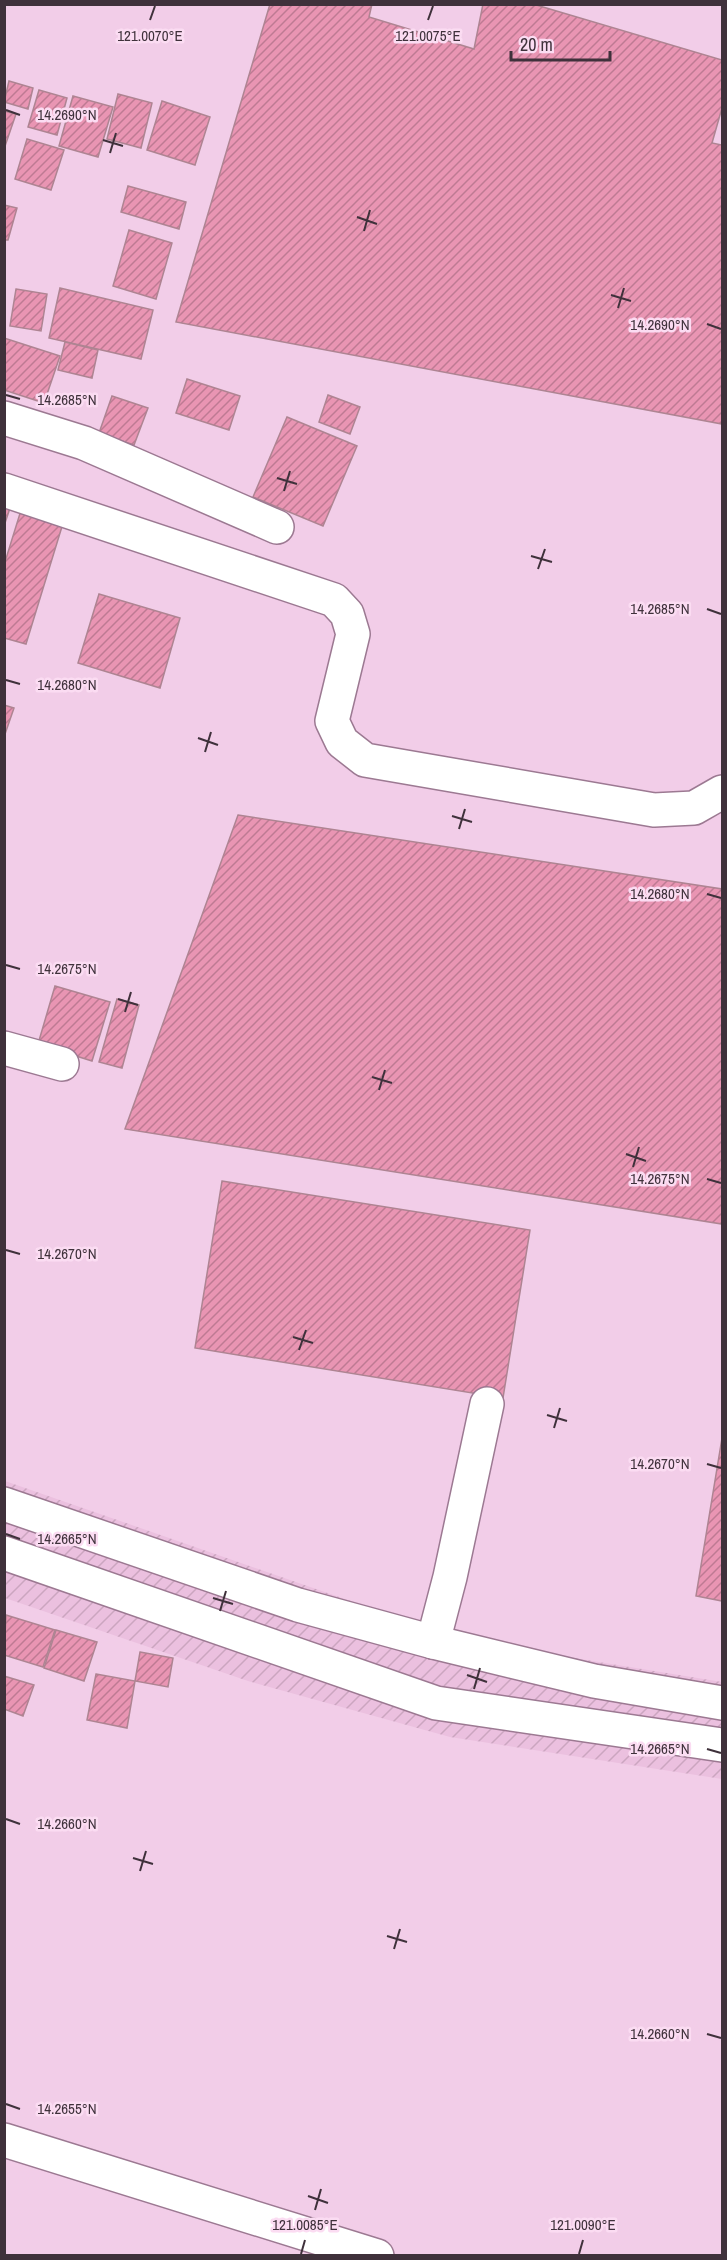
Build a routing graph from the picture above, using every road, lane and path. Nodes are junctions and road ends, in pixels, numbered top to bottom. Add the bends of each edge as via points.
1 (4, 418) edge
2 (4, 490) edge
3 (277, 527) dead end
4 (723, 792) edge
5 (4, 1048) edge
6 (63, 1064) dead end
7 (487, 1404) dead end
8 (9, 1506) edge
9 (4, 1539) edge
10 (4, 1553) edge
11 (298, 1605) junction
12 (433, 1642) junction
13 (283, 1650) junction
14 (594, 1681) junction
15 (723, 1703) edge
16 (588, 1725) junction
17 (723, 1745) edge
18 (4, 2140) edge
19 (377, 2256) edge

1 - 3 street via 84,443
2 - 4 street via 334,600 347,614 353,634 332,721 342,742 365,760 654,810 694,808
5 - 6 street
7 - 12 street
8 - 9 street
8 - 11 street
10 - 13 street
11 - 12 street
11 - 13 street
12 - 14 street
13 - 16 street via 436,1703
14 - 15 street
14 - 16 street
16 - 17 street
18 - 19 street

